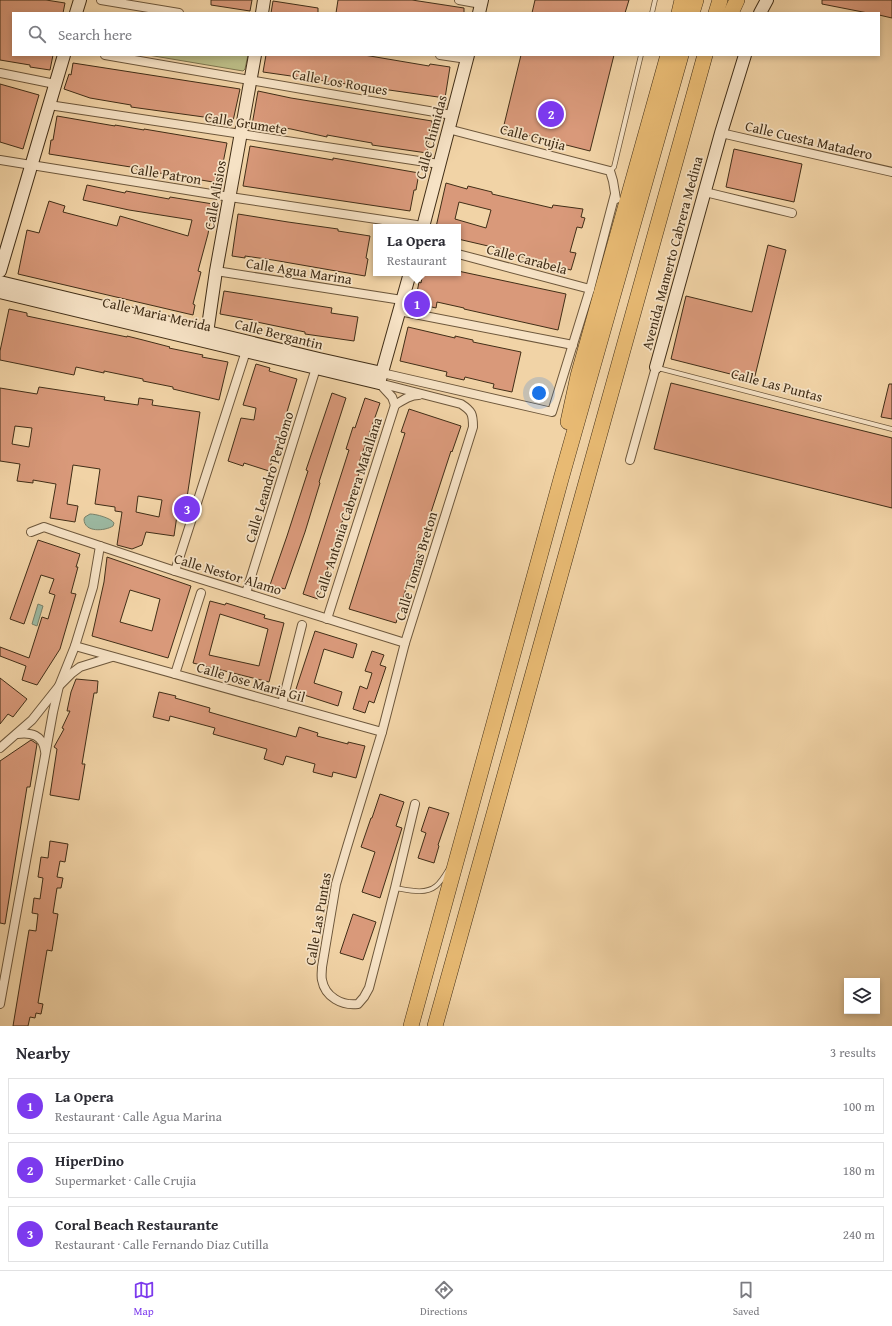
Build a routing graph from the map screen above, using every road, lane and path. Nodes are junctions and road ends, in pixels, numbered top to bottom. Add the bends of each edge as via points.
1 (80, 0) edge
2 (101, 0) edge
3 (264, 0) edge
4 (459, 0) edge
5 (655, 0) edge
6 (682, 0) edge
7 (696, 0) edge
8 (720, 0) edge
9 (733, 0) edge
10 (737, 0) edge
11 (767, 0) edge
12 (481, 6) edge
13 (76, 12) edge
14 (173, 12) edge
15 (262, 12) edge
16 (652, 12) edge
17 (680, 12) edge
18 (692, 12) edge
19 (716, 12) edge
20 (730, 12) edge
21 (731, 12) edge
22 (761, 12) edge
23 (64, 56) edge
24 (111, 56) edge
25 (255, 56) edge
26 (454, 56) edge
27 (641, 56) edge
28 (668, 56) edge
29 (681, 56) edge
30 (705, 56) edge
31 (716, 56) edge
32 (745, 56) edge
33 (467, 57) edge
34 (0, 73) edge
35 (251, 79) junction
36 (55, 84) junction
37 (49, 105) junction
38 (452, 115) junction
39 (448, 129) junction
40 (684, 131) junction
41 (721, 133) junction
42 (241, 135) junction
43 (0, 160) edge
44 (439, 164) junction
45 (31, 165) junction
46 (610, 171) junction
47 (892, 172) edge
48 (704, 192) junction
49 (616, 194) junction
50 (230, 197) junction
51 (792, 213) dead end
52 (410, 224) edge
53 (424, 224) edge
54 (461, 255) edge
55 (0, 271) edge
56 (216, 271) junction
57 (409, 276) edge
58 (0, 282) edge
59 (590, 289) junction
60 (0, 292) edge
61 (599, 301) junction
62 (400, 305) junction
63 (120, 316) junction
64 (206, 337) junction
65 (573, 345) junction
66 (247, 347) junction
67 (656, 367) junction
68 (316, 368) junction
69 (380, 378) junction
70 (423, 394) junction
71 (395, 405) junction
72 (892, 429) edge
73 (630, 460) dead end
74 (561, 479) junction
75 (31, 532) dead end
76 (100, 546) junction
77 (175, 572) junction
78 (201, 593) dead end
79 (246, 593) junction
80 (327, 619) junction
81 (302, 625) dead end
82 (405, 644) junction
83 (75, 646) junction
84 (113, 657) junction
85 (175, 674) junction
86 (59, 686) junction
87 (282, 704) junction
88 (382, 732) junction
89 (17, 734) junction
90 (0, 748) edge
91 (46, 752) junction
92 (415, 804) dead end
93 (458, 855) junction
94 (396, 888) junction
95 (0, 1004) edge
96 (411, 1026) edge
97 (435, 1026) edge

1 - 13 street
2 - 14 street
3 - 15 street
4 - 12 street
5 - 16 lane
6 - 17 highway
7 - 18 highway
8 - 19 highway
9 - 20 highway
10 - 21 highway
11 - 22 street
23 - 36 street
24 - 35 street, Calle Los Roques
25 - 35 street, Calle Alisios
26 - 33 street
27 - 46 lane via 614,167
28 - 61 highway
29 - 74 highway
30 - 40 highway
31 - 40 highway via 702,98
32 - 41 street, Avenida Mamerto Cabrera Medina
33 - 38 street, Calle Chimidas
34 - 36 street
35 - 38 street, Calle Los Roques
35 - 42 street, Calle Alisios
36 - 37 street
37 - 42 street, Calle Grumete
37 - 45 street
38 - 39 street, Calle Chimidas
39 - 44 street, Calle Chimidas
39 - 46 street, Calle Crujia
40 - 97 highway
41 - 47 street, Calle Cuesta Matadero
41 - 48 street, Avenida Mamerto Cabrera Medina
42 - 44 street, Calle Grumete
42 - 50 street, Calle Alisios
43 - 45 street, Calle Patron
44 - 53 street, Calle Chimidas
45 - 50 street, Calle Patron
45 - 55 street
46 - 49 street
48 - 51 street
48 - 67 street, Avenida Mamerto Cabrera Medina
49 - 59 street
49 - 61 street via 617,212 602,273
50 - 52 street, Calle Patron
50 - 56 street, Calle Alisios
54 - 59 street, Calle Carabela
56 - 62 street, Calle Agua Marina
56 - 64 street, Calle Alisios
57 - 62 street
58 - 63 street, Calle Bergantin
59 - 65 street
60 - 63 street, Calle Maria Merida
61 - 74 highway via 578,376 565,436
62 - 65 street, Calle Agua Marina
62 - 69 street
63 - 64 street, Calle Bergantin
64 - 66 street, Calle Bergantin
65 - 69 street, Calle Bergantin via 552,412
66 - 68 street
66 - 69 street, Calle Bergantin via 326,361
66 - 77 street
67 - 72 lane, Calle Las Puntas
67 - 73 street, Avenida Mamerto Cabrera Medina
68 - 69 street
68 - 79 street, Calle Leandro Perdomo
69 - 70 street
69 - 71 street
70 - 71 street via 413,395
70 - 82 street, Calle Tomas Breton via 461,404 469,409 473,417 473,427
71 - 80 street, Calle Antonia Cabrera Matallana
74 - 93 highway
75 - 76 street, Calle Nestor Alamo via 44,527
76 - 77 street, Calle Nestor Alamo
76 - 83 street via 93,587
77 - 79 street, Calle Nestor Alamo
78 - 85 street
79 - 80 street, Calle Nestor Alamo
80 - 82 street, Calle Nestor Alamo
81 - 87 street
82 - 88 street, Calle Tomas Breton
83 - 84 street, Calle Jose Maria Gil
83 - 86 street
84 - 85 street, Calle Jose Maria Gil
84 - 86 street via 80,667
85 - 87 street, Calle Jose Maria Gil
86 - 89 street via 32,720
86 - 91 street
87 - 88 street, Calle Jose Maria Gil
88 - 94 street, Calle Las Puntas via 336,884 322,967 321,979 325,989 337,1001 358,1004 369,988
89 - 90 street
89 - 91 street via 28,732 36,736 43,743
91 - 95 street
92 - 94 street, Calle Las Puntas
93 - 94 lane via 436,886 418,891
93 - 96 highway

